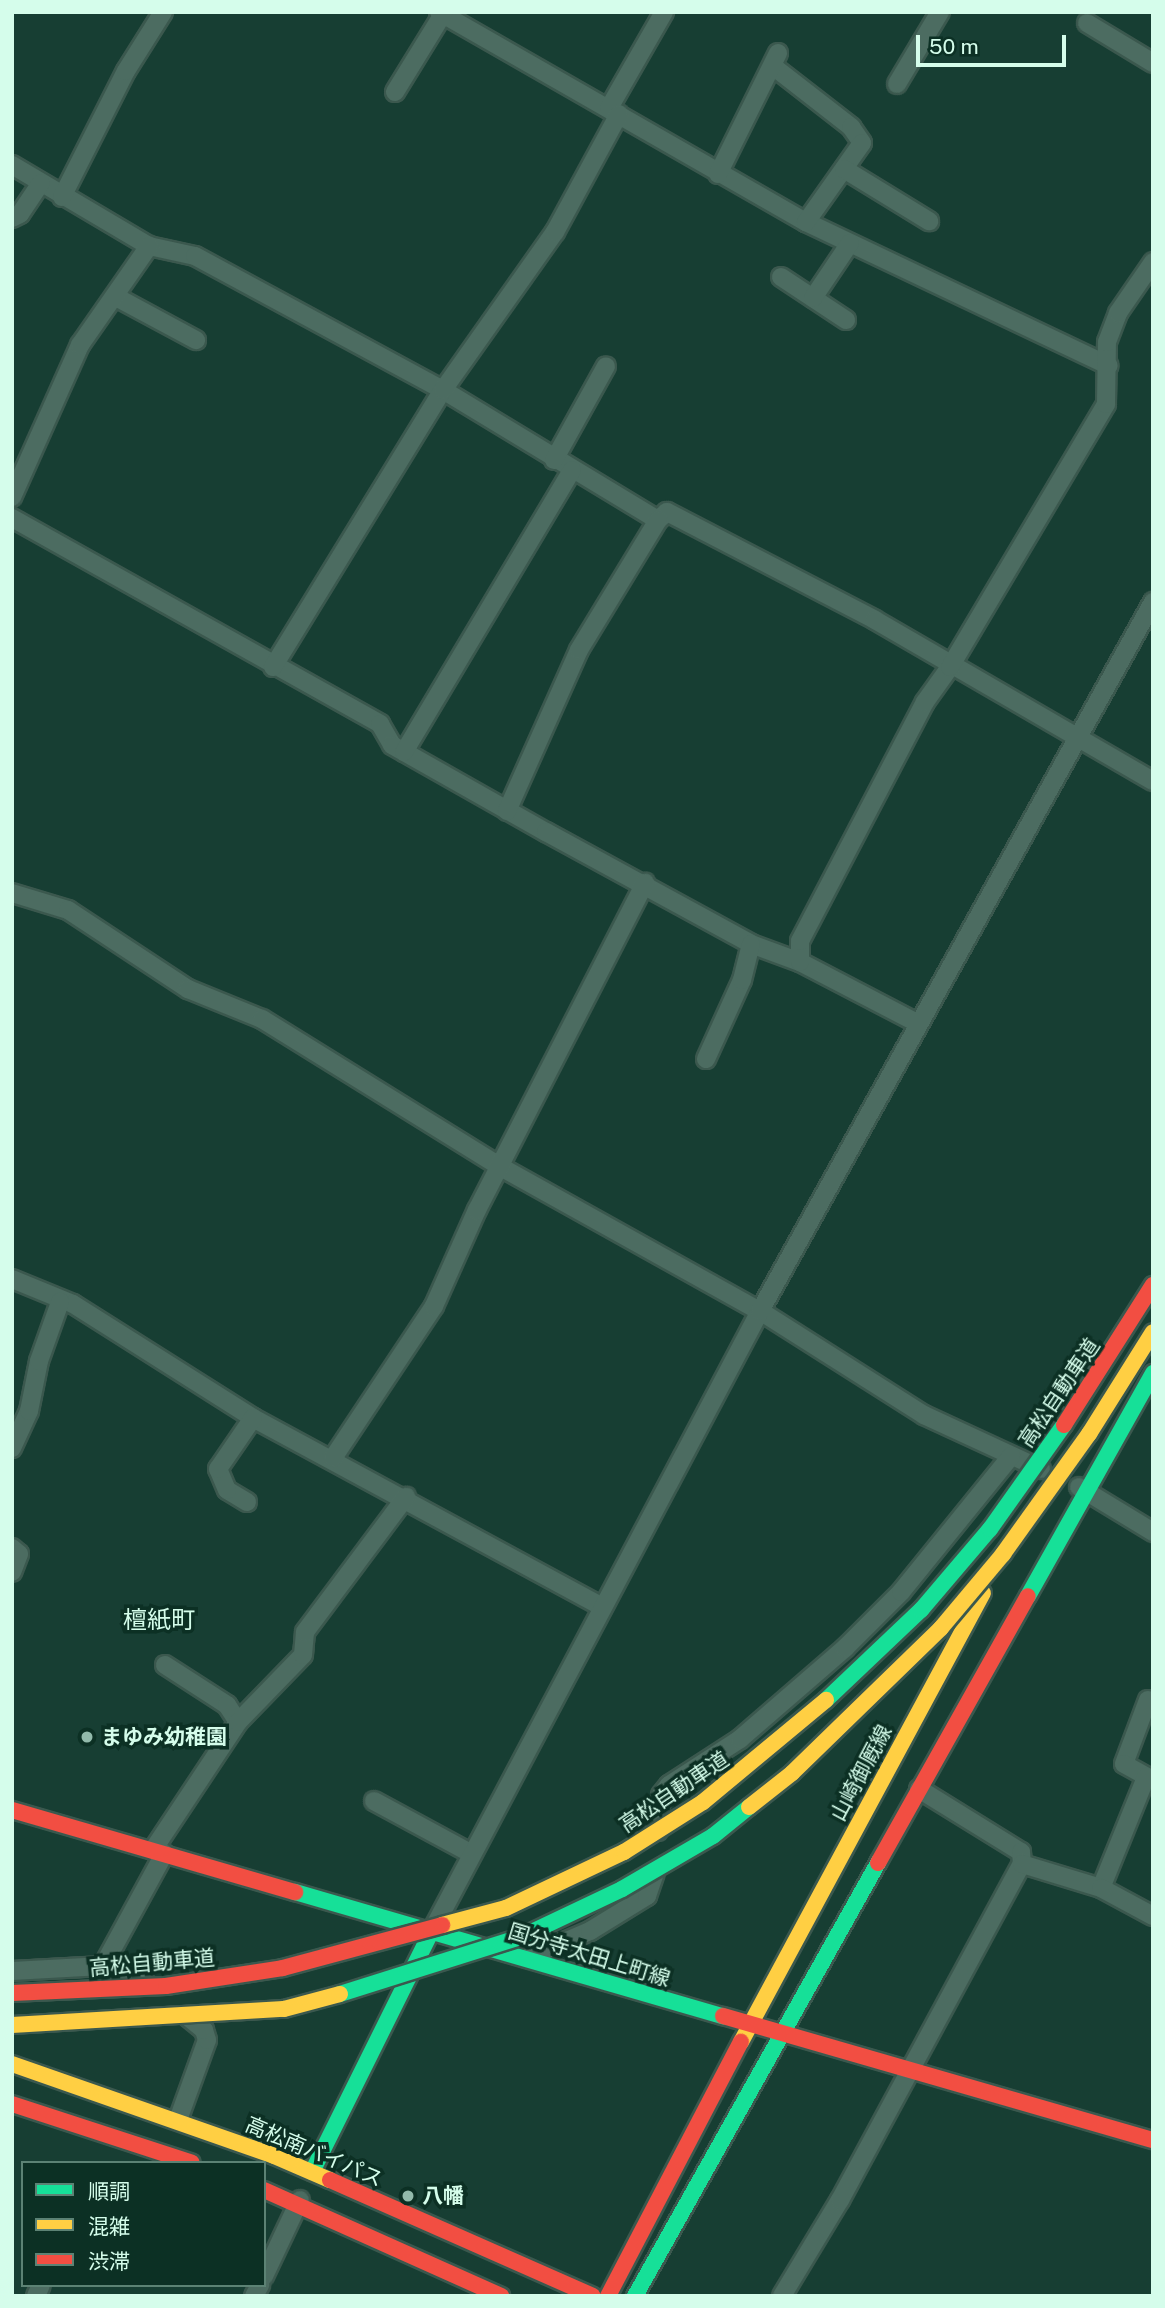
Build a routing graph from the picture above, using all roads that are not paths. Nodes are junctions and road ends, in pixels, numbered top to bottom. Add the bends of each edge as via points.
1 (163, 12) edge
2 (664, 12) edge
3 (940, 12) edge
4 (441, 13) edge
5 (1087, 23) dead end
6 (1153, 63) edge
7 (897, 84) dead end
8 (395, 92) dead end
9 (614, 111) junction
10 (12, 165) edge
11 (844, 169) junction
12 (718, 174) junction
13 (41, 183) junction
14 (62, 197) junction
15 (12, 218) edge
16 (929, 221) dead end
17 (806, 222) junction
18 (850, 243) junction
19 (149, 246) junction
20 (1153, 262) edge
21 (781, 277) dead end
22 (116, 297) junction
23 (813, 298) junction
24 (846, 320) dead end
25 (196, 340) dead end
26 (606, 366) dead end
27 (1109, 366) junction
28 (443, 390) junction
29 (554, 460) junction
30 (572, 470) junction
31 (12, 497) edge
32 (12, 518) edge
33 (658, 520) junction
34 (1153, 602) edge
35 (273, 667) junction
36 (950, 667) junction
37 (1078, 738) junction
38 (404, 752) junction
39 (1153, 781) edge
40 (508, 811) junction
41 (645, 883) junction
42 (12, 893) edge
43 (751, 944) junction
44 (800, 962) junction
45 (919, 1024) junction
46 (705, 1059) dead end
47 (499, 1166) junction
48 (1153, 1271) edge
49 (12, 1279) edge
50 (1153, 1285) edge
51 (60, 1302) junction
52 (760, 1311) junction
53 (1153, 1332) edge
54 (1153, 1373) edge
55 (253, 1418) junction
56 (12, 1448) edge
57 (1012, 1456) junction
58 (332, 1458) junction
59 (1051, 1474) junction
60 (1086, 1490) junction
61 (405, 1497) junction
62 (247, 1503) dead end
63 (1153, 1532) edge
64 (12, 1548) edge
65 (12, 1572) edge
66 (601, 1606) junction
67 (164, 1665) dead end
68 (1148, 1700) dead end
69 (239, 1722) junction
70 (1149, 1779) edge
71 (919, 1789) junction
72 (374, 1801) dead end
73 (12, 1810) edge
74 (159, 1852) junction
75 (470, 1853) junction
76 (1022, 1864) junction
77 (1101, 1888) junction
78 (1153, 1916) edge
79 (432, 1930) junction
80 (527, 1958) junction
81 (103, 1966) junction
82 (12, 1971) edge
83 (12, 1993) edge
84 (12, 2025) edge
85 (750, 2025) junction
86 (782, 2033) junction
87 (14, 2063) edge
88 (911, 2071) junction
89 (12, 2104) edge
90 (177, 2120) junction
91 (1153, 2140) edge
92 (169, 2159) edge
93 (312, 2172) junction
94 (266, 2191) edge
95 (298, 2204) junction
96 (266, 2272) edge
97 (501, 2296) edge
98 (593, 2296) edge
99 (608, 2296) edge
100 (635, 2296) edge
101 (782, 2296) edge

1 - 14 street via 125,71
2 - 9 street
3 - 7 street
4 - 8 street
4 - 9 street
5 - 6 street
9 - 12 street
9 - 28 street via 555,232
10 - 13 street
11 - 12 street via 862,144 851,127 776,60
11 - 16 street
11 - 17 street
12 - 17 street
13 - 14 street
13 - 15 street via 20,214
14 - 19 street
17 - 18 street
18 - 23 street
18 - 27 street
19 - 22 street
19 - 28 street via 195,256
20 - 27 street via 1118,313 1107,342
21 - 23 street
22 - 25 street
22 - 31 street via 80,345
23 - 24 street
26 - 29 street
27 - 36 street via 1106,404
28 - 29 street
28 - 35 street
29 - 30 street
30 - 33 street
30 - 38 street
32 - 35 street
33 - 36 street via 667,512 875,620
33 - 40 street via 579,650
34 - 37 street
35 - 38 street via 380,724 392,745
36 - 37 street
36 - 44 street via 925,702 800,941
37 - 39 street
37 - 45 street
38 - 40 street
40 - 41 street
41 - 43 street
41 - 47 street
42 - 47 street via 68,910 188,989 262,1019
43 - 44 street
43 - 46 street via 742,980
44 - 45 street
45 - 52 street
47 - 52 street
47 - 58 street via 434,1306
48 - 59 main road, 山崎御厩線
49 - 51 street
50 - 83 main road, 高松自動車道, bridge via 990,1530 920,1610 865,1668 782,1740 658,1831 506,1908 283,1968 166,1986
51 - 55 street via 73,1304
51 - 56 street via 39,1361 29,1411
52 - 57 street via 925,1415
52 - 66 street
53 - 84 main road, bridge via 1090,1434 1003,1554 941,1628 792,1773 713,1836 622,1889 521,1937 396,1980 284,2009 173,2020
54 - 60 main road
55 - 58 street
55 - 62 street via 218,1469 227,1490
57 - 59 street
57 - 80 street via 901,1592 845,1648 740,1738 669,1785 661,1796 654,1885 647,1896 590,1931
58 - 61 street
59 - 60 street
59 - 85 main road, 山崎御厩線
60 - 63 street
60 - 71 main road
61 - 66 street
61 - 69 street via 305,1632 303,1655
64 - 65 street via 19,1554
66 - 75 street
67 - 69 street via 227,1705
68 - 70 street via 1124,1765
69 - 74 street
70 - 77 street
71 - 76 street via 1021,1852
71 - 86 main road
72 - 75 street
73 - 74 main road, 国分寺太田上町線
74 - 79 main road, 国分寺太田上町線
74 - 81 street
75 - 79 street
76 - 77 street
76 - 88 street
77 - 78 street
79 - 80 main road, 国分寺太田上町線
79 - 93 main road
80 - 85 main road, 国分寺太田上町線
81 - 82 street
81 - 90 street via 138,1977 204,2030 205,2051
85 - 86 main road, 国分寺太田上町線
85 - 99 main road, 山崎御厩線
86 - 88 main road, 国分寺太田上町線
86 - 100 main road
87 - 90 main road, 高松南バイパス
88 - 91 main road, 国分寺太田上町線
88 - 101 street
89 - 92 main road
90 - 93 main road, 高松南バイパス
93 - 95 street
93 - 98 main road, 高松南バイパス
94 - 95 main road
95 - 96 street
95 - 97 main road

